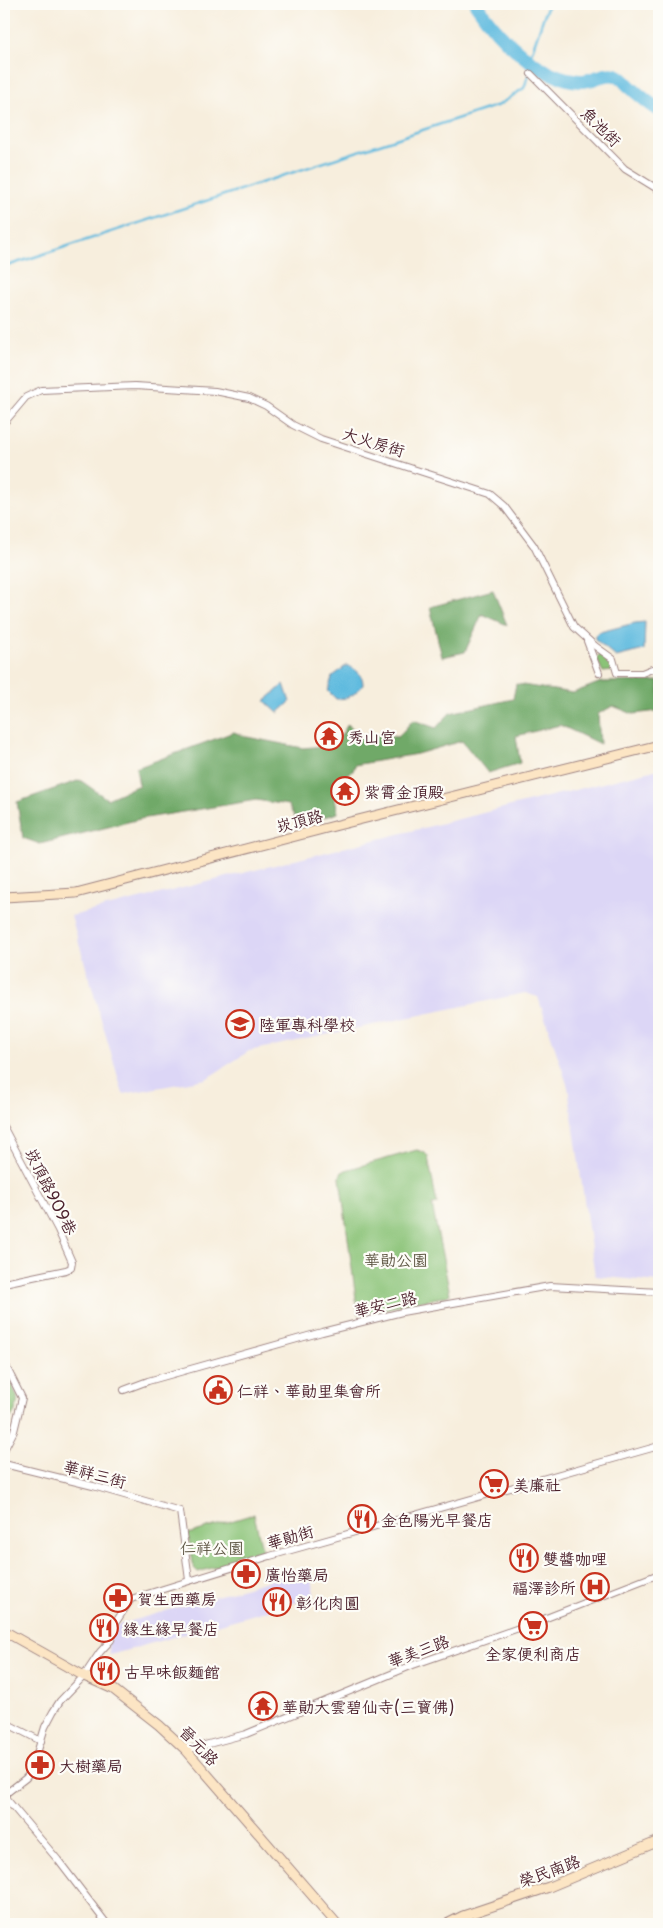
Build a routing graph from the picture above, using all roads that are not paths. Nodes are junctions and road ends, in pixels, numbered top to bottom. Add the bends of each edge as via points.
1 (531, 74) dead end
2 (659, 190) edge
3 (4, 423) edge
4 (586, 638) junction
5 (659, 670) edge
6 (599, 673) dead end
7 (659, 745) edge
8 (4, 897) edge
9 (4, 1128) edge
10 (4, 1283) edge
11 (659, 1292) edge
12 (4, 1362) edge
13 (124, 1390) dead end
14 (659, 1446) edge
15 (4, 1450) edge
16 (4, 1464) edge
17 (659, 1574) edge
18 (189, 1580) junction
19 (4, 1631) edge
20 (84, 1676) junction
21 (4, 1722) edge
22 (41, 1741) junction
23 (186, 1750) junction
24 (4, 1796) edge
25 (659, 1842) edge
26 (107, 1924) edge
27 (337, 1924) edge
28 (447, 1924) edge

1 - 2 street, 魚池街 via 625,170
3 - 4 street, 大火房街 via 26,397 41,390 135,386 215,391 249,398 321,439 490,494 504,506 534,546 574,627
4 - 5 street, 大火房街 via 613,659 617,673
4 - 6 street
7 - 8 street, 崁頂路 via 76,893
9 - 10 street, 崁頂路909巷 via 72,1262 71,1268 66,1270
11 - 13 street, 華安二路 via 550,1286 456,1302 322,1332
12 - 15 street via 22,1398 14,1431
14 - 18 street, 華勛街
16 - 18 street, 華祥三街 via 180,1511
17 - 23 street, 華美三路 via 413,1666 246,1734
18 - 20 street, 華勛街 via 131,1599 116,1622 110,1640
19 - 20 street, 晉元路
20 - 22 street, 華勛街 via 60,1701 45,1726
20 - 23 street, 晉元路 via 112,1689
21 - 22 street
22 - 24 street, 華勛街 via 32,1770
23 - 27 street, 晉元路
24 - 26 street, 華勛街
25 - 28 street, 榮民南路 via 549,1888

